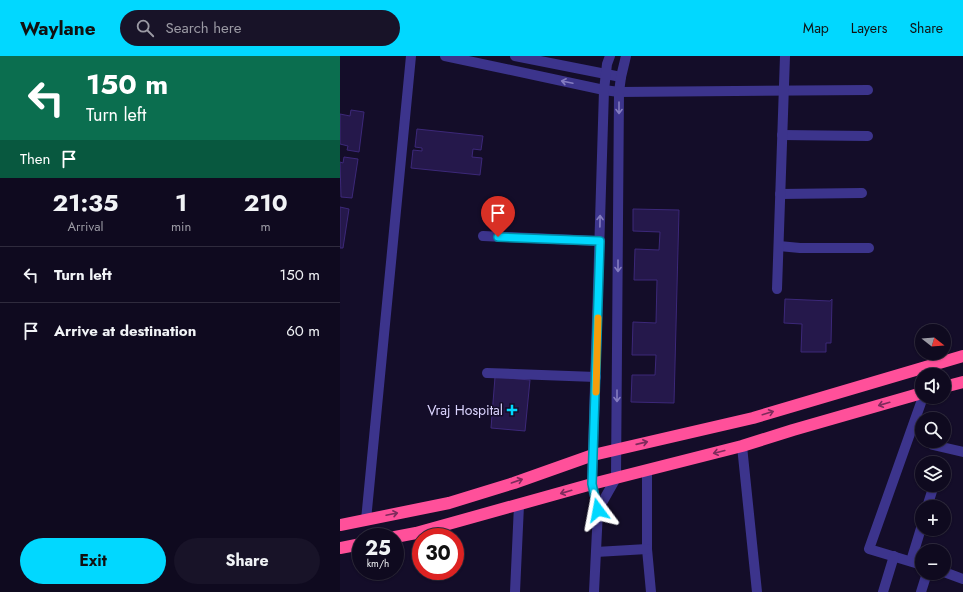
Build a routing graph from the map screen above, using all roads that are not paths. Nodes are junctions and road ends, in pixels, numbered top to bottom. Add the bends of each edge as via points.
1 (411, 56) edge
2 (445, 56) edge
3 (515, 56) edge
4 (610, 56) edge
5 (626, 56) edge
6 (784, 56) edge
7 (605, 75) junction
8 (621, 77) junction
9 (604, 90) junction
10 (783, 90) junction
11 (868, 90) dead end
12 (619, 92) junction
13 (782, 136) junction
14 (868, 136) dead end
15 (862, 193) dead end
16 (780, 194) junction
17 (483, 236) dead end
18 (600, 241) junction
19 (778, 246) junction
20 (869, 248) dead end
21 (777, 289) dead end
22 (963, 356) edge
23 (487, 373) dead end
24 (596, 377) junction
25 (963, 382) edge
26 (951, 385) edge
27 (915, 395) edge
28 (921, 404) edge
29 (742, 446) junction
30 (946, 448) edge
31 (617, 449) junction
32 (963, 452) edge
33 (593, 455) junction
34 (647, 470) junction
35 (616, 478) junction
36 (592, 484) junction
37 (519, 505) junction
38 (598, 510) junction
39 (366, 520) junction
40 (340, 526) edge
41 (404, 535) edge
42 (919, 536) edge
43 (352, 546) edge
44 (340, 548) edge
45 (647, 549) junction
46 (596, 552) junction
47 (894, 556) junction
48 (911, 561) junction
49 (915, 562) edge
50 (951, 575) edge
51 (963, 579) edge
52 (925, 580) edge
53 (515, 592) edge
54 (594, 592) edge
55 (652, 592) edge
56 (757, 592) edge
57 (883, 592) edge
58 (921, 592) edge

1 - 39 street
9 -> 2 street
3 - 7 street
4 - 7 street
5 - 8 street
6 - 10 street
7 - 8 street
7 - 9 street
8 - 12 street
9 - 12 street
18 -> 9 street
10 - 11 street
10 - 12 street
10 - 13 street
12 -> 31 street
13 - 14 street
13 - 16 street
15 - 16 street
16 - 19 street
17 - 18 street
18 - 24 street
19 - 20 street
19 - 21 street
31 -> 22 highway via 753,418
23 - 24 street
24 - 33 street
25 - 26 highway
27 -> 29 highway
28 - 47 street via 869,549
29 -> 34 highway
29 - 56 street
30 - 32 street
31 - 33 highway
31 - 35 street
33 - 36 street
39 -> 33 highway via 449,503
34 - 35 highway
34 - 45 street
35 - 36 highway
35 - 38 street
36 -> 37 highway
36 - 38 street
37 - 41 highway
37 - 53 street
38 - 46 street
39 - 40 highway
42 - 48 street
43 - 44 highway
45 - 46 street
45 - 55 street
46 - 54 street
47 - 48 street
47 - 57 street
48 - 49 street
50 - 51 street
52 - 58 street

